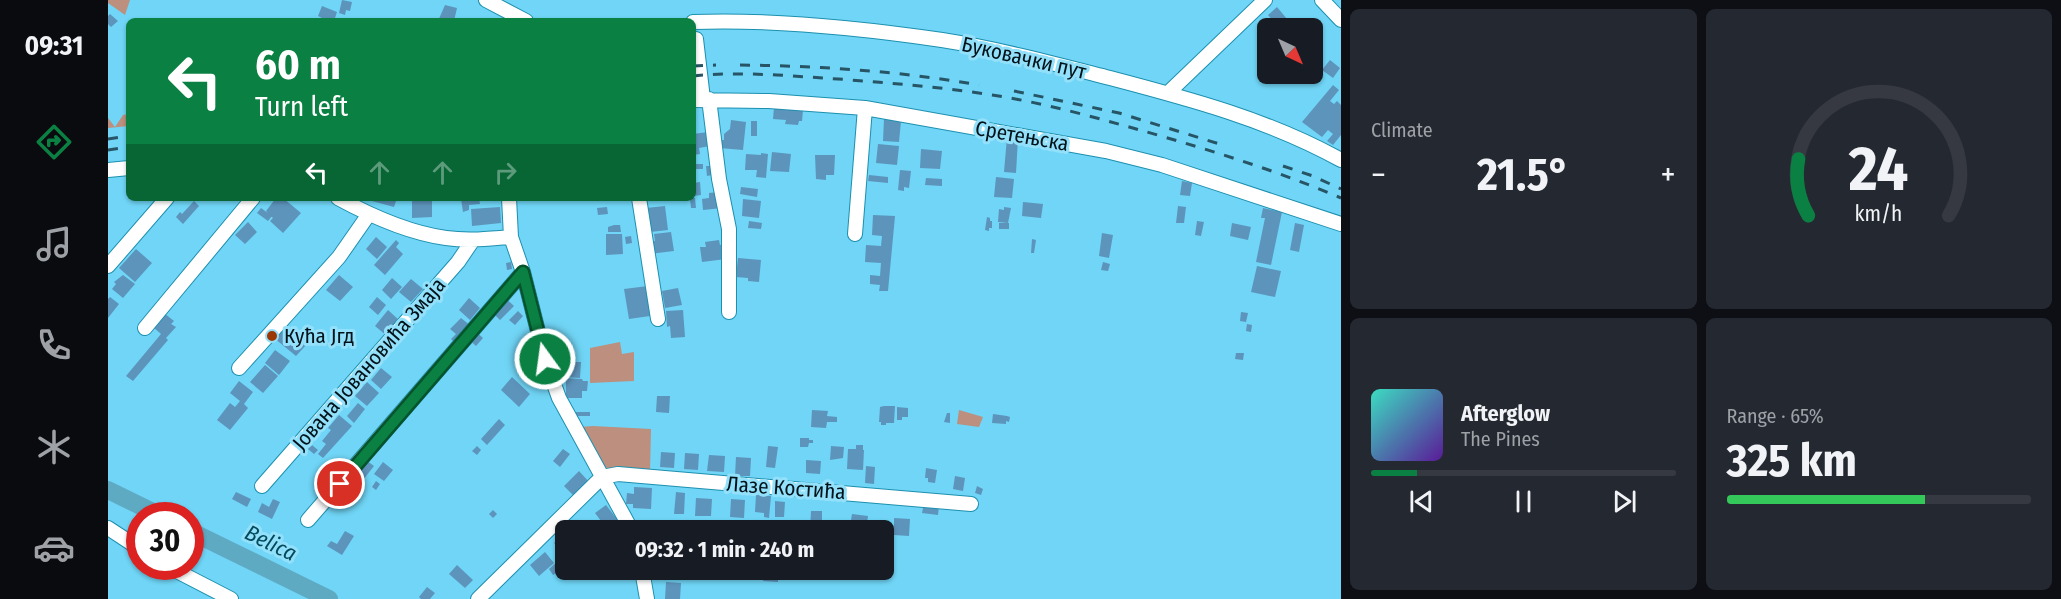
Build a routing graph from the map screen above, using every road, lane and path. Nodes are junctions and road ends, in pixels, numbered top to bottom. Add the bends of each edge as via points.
1 (486, 0) edge
2 (1265, 0) edge
3 (1322, 0) edge
4 (520, 18) edge
5 (1341, 20) edge
6 (724, 21) junction
7 (696, 22) edge
8 (696, 37) edge
9 (696, 52) edge
10 (1168, 93) junction
11 (702, 99) edge
12 (865, 108) junction
13 (1341, 160) edge
14 (126, 168) edge
15 (108, 170) edge
16 (164, 201) edge
17 (251, 201) edge
18 (344, 201) edge
19 (509, 201) edge
20 (639, 201) edge
21 (369, 214) junction
22 (1341, 224) edge
23 (855, 234) dead end
24 (511, 237) junction
25 (472, 240) junction
26 (108, 266) edge
27 (523, 272) junction
28 (729, 312) dead end
29 (658, 319) dead end
30 (145, 328) dead end
31 (239, 368) dead end
32 (602, 477) junction
33 (262, 486) dead end
34 (971, 504) dead end
35 (308, 520) dead end
36 (627, 520) edge
37 (108, 528) edge
38 (126, 540) edge
39 (194, 580) edge
40 (644, 580) edge
41 (231, 599) edge
42 (478, 599) edge
43 (647, 599) edge

1 - 4 street
2 - 10 street
3 - 5 street
6 - 7 street, Буковачки пут
6 - 8 street
6 - 10 street, Буковачки пут via 839,27 944,40
9 - 11 street
10 - 13 street, Буковачки пут via 1254,120
11 - 12 street, Сретењска
11 - 28 street via 729,229
12 - 22 street, Сретењска via 1106,151 1162,165
12 - 23 street
14 - 15 street
16 - 26 street
17 - 30 street
18 - 21 street
19 - 24 street
20 - 29 street
21 - 25 street via 421,233
21 - 31 street via 339,257
24 - 25 street
24 - 27 street
25 - 33 street, Јована Јовановића Змаја via 458,262
27 - 32 street via 559,398
27 - 35 street
32 - 34 street, Лазе Костића via 618,474
32 - 36 street
32 - 42 street
37 - 38 street
39 - 41 street
40 - 43 street

